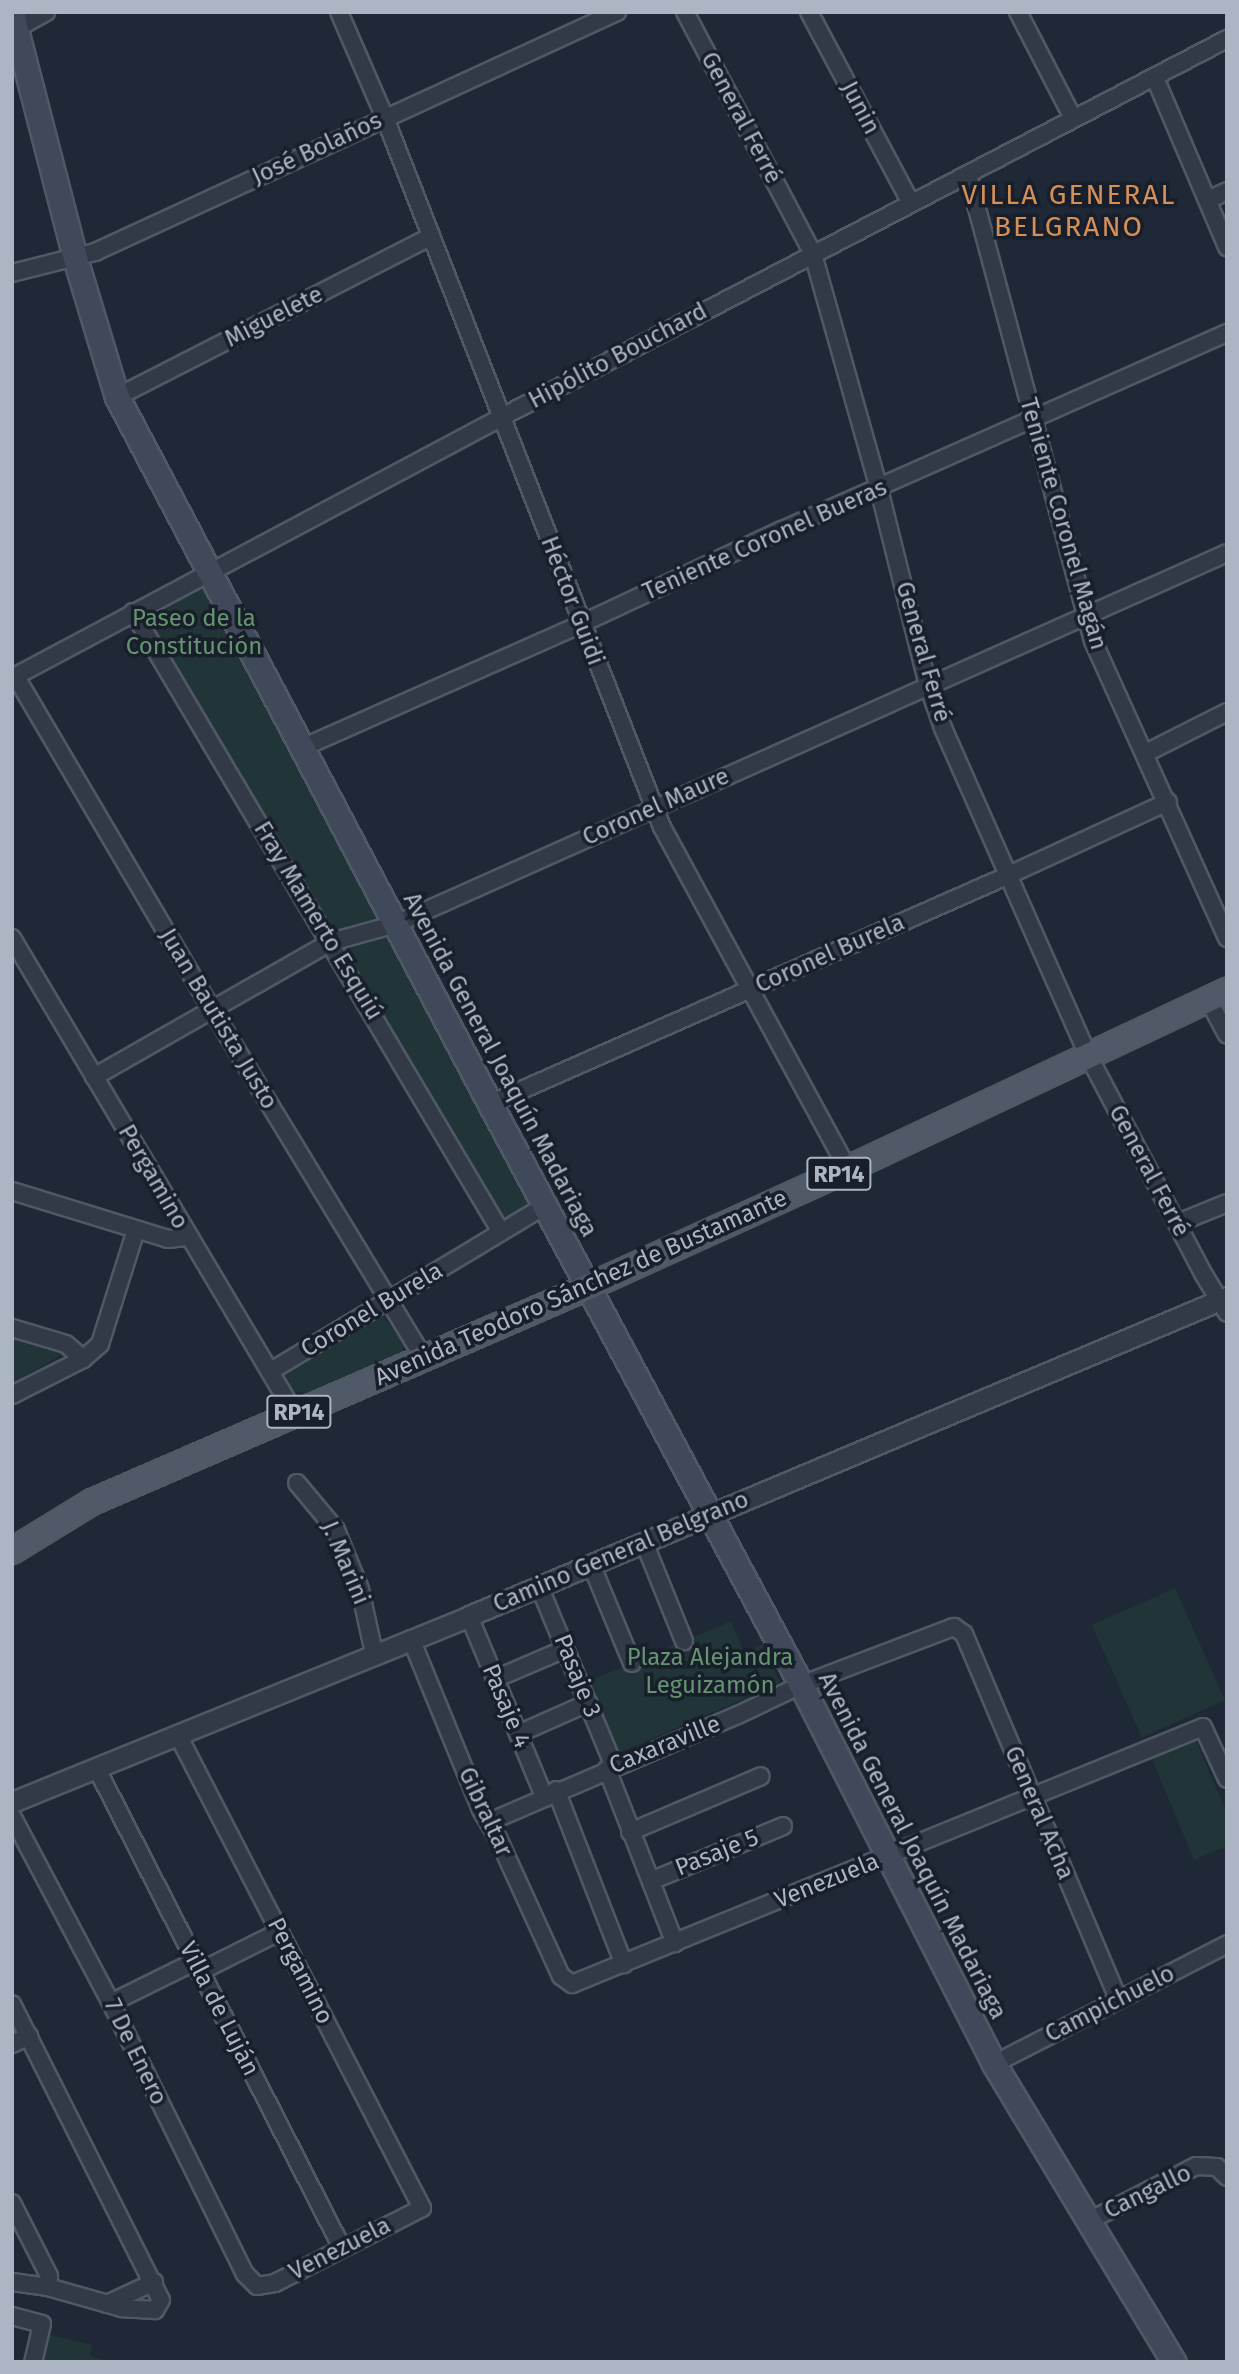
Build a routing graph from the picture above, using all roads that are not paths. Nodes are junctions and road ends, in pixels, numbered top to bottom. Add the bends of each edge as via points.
1 (46, 12) edge
2 (339, 12) edge
3 (617, 12) edge
4 (685, 12) edge
5 (809, 12) edge
6 (1018, 12) edge
7 (14, 25) edge
8 (1227, 39) edge
9 (1155, 78) junction
10 (385, 118) junction
11 (1073, 118) junction
12 (968, 175) junction
13 (1227, 191) edge
14 (1208, 200) junction
15 (911, 203) junction
16 (431, 236) junction
17 (1227, 247) edge
18 (813, 254) junction
19 (75, 258) junction
20 (12, 273) edge
21 (1227, 334) edge
22 (117, 397) junction
23 (502, 417) junction
24 (1033, 421) junction
25 (879, 489) junction
26 (1227, 553) edge
27 (208, 573) junction
28 (133, 612) junction
29 (1085, 617) junction
30 (581, 624) junction
31 (14, 678) edge
32 (928, 685) junction
33 (1227, 712) edge
34 (304, 747) junction
35 (1146, 753) junction
36 (1168, 802) junction
37 (653, 808) junction
38 (1009, 875) junction
39 (396, 924) junction
40 (12, 938) edge
41 (1227, 938) edge
42 (331, 942) junction
43 (750, 989) junction
44 (1218, 996) edge
45 (211, 1008) junction
46 (1227, 1035) edge
47 (1089, 1057) junction
48 (94, 1077) junction
49 (490, 1104) junction
50 (848, 1169) junction
51 (12, 1191) edge
52 (1227, 1203) edge
53 (544, 1206) junction
54 (1178, 1223) junction
55 (136, 1230) junction
56 (501, 1232) junction
57 (188, 1237) junction
58 (588, 1287) junction
59 (388, 1302) junction
60 (1224, 1303) edge
61 (12, 1328) edge
62 (424, 1358) junction
63 (83, 1359) junction
64 (271, 1371) junction
65 (12, 1395) edge
66 (295, 1414) junction
67 (297, 1483) dead end
68 (711, 1514) junction
69 (644, 1542) junction
70 (14, 1549) edge
71 (592, 1564) junction
72 (539, 1586) junction
73 (468, 1616) junction
74 (959, 1629) joint
75 (411, 1639) junction
76 (684, 1641) dead end
77 (565, 1649) junction
78 (374, 1653) junction
79 (632, 1663) dead end
80 (495, 1679) junction
81 (801, 1685) junction
82 (587, 1703) junction
83 (518, 1734) junction
84 (178, 1735) junction
85 (610, 1768) junction
86 (97, 1769) junction
87 (761, 1776) dead end
88 (1227, 1779) edge
89 (550, 1793) junction
90 (1031, 1795) junction
91 (12, 1802) edge
92 (12, 1816) edge
93 (489, 1822) junction
94 (783, 1826) dead end
95 (630, 1832) junction
96 (888, 1856) junction
97 (651, 1881) junction
98 (279, 1932) junction
99 (676, 1943) junction
100 (1227, 1944) edge
101 (624, 1964) junction
102 (196, 1967) junction
103 (566, 1981) joint
104 (1118, 1999) junction
105 (111, 2003) junction
106 (12, 2004) edge
107 (29, 2036) junction
108 (12, 2044) edge
109 (994, 2064) junction
110 (1227, 2177) edge
111 (12, 2203) edge
112 (422, 2208) joint
113 (1089, 2221) junction
114 (342, 2248) junction
115 (12, 2282) edge
116 (154, 2282) junction
117 (257, 2286) joint
118 (48, 2287) junction
119 (107, 2304) junction
120 (12, 2316) edge
121 (33, 2362) edge
122 (1174, 2362) edge

1 - 7 street
2 - 10 street, Héctor Guidi
3 - 10 street, José Bolaños
4 - 18 street, General Ferré
5 - 15 street, Junin
6 - 11 street
7 - 19 main road, Avenida General Joaquín Madariaga
8 - 9 street, Hipólito Bouchard
9 - 11 street, Hipólito Bouchard
9 - 14 street
10 - 16 street, Héctor Guidi
10 - 19 street, José Bolaños
11 - 12 street, Hipólito Bouchard
12 - 15 street, Hipólito Bouchard
12 - 24 street, Teniente Coronel Magán
13 - 14 street
14 - 17 street
15 - 18 street, Hipólito Bouchard
16 - 22 street, Miguelete
16 - 23 street, Héctor Guidi
18 - 23 street, Hipólito Bouchard
18 - 25 street, General Ferré
19 - 20 street, José Bolaños
19 - 22 main road, Avenida General Joaquín Madariaga
21 - 24 street, Teniente Coronel Bueras
22 - 27 main road, Avenida General Joaquín Madariaga
23 - 27 street, Hipólito Bouchard
23 - 30 street, Héctor Guidi
24 - 25 street, Teniente Coronel Bueras
24 - 29 street, Teniente Coronel Magán
25 - 30 street, Teniente Coronel Bueras
25 - 32 street, General Ferré
26 - 29 street, Coronel Maure
27 - 28 street, Hipólito Bouchard
27 - 34 main road, Avenida General Joaquín Madariaga
28 - 31 street, Hipólito Bouchard
28 - 42 street, Fray Mamerto Esquiú
29 - 32 street, Coronel Maure
29 - 35 street, Teniente Coronel Magán
30 - 34 street, Teniente Coronel Bueras
30 - 37 street, Héctor Guidi
31 - 45 street, Juan Bautista Justo
32 - 37 street, Coronel Maure
32 - 38 street, General Ferré
33 - 35 street
34 - 39 main road, Avenida General Joaquín Madariaga
35 - 36 street, Teniente Coronel Magán
36 - 38 street, Coronel Burela
36 - 41 street, Teniente Coronel Magán
37 - 39 street, Coronel Maure
37 - 43 street, Héctor Guidi
38 - 43 street, Coronel Burela
38 - 47 street, General Ferré
39 - 42 street, Coronel Maure
39 - 49 main road, Avenida General Joaquín Madariaga
40 - 48 street, Pergamino
42 - 45 street, Coronel Maure
42 - 56 street, Fray Mamerto Esquiú
43 - 49 street, Coronel Burela
43 - 50 street, Héctor Guidi
44 - 46 street
44 - 47 main road, Avenida Teodoro Sánchez de Bustamante / RP14
45 - 48 street, Coronel Maure
45 - 59 street, Juan Bautista Justo
47 - 50 main road, Avenida Teodoro Sánchez de Bustamante / RP14
47 - 54 street, General Ferré
48 - 57 street, Pergamino
49 - 53 main road, Avenida General Joaquín Madariaga
50 - 58 main road, Avenida Teodoro Sánchez de Bustamante / RP14
51 - 55 street
52 - 54 street
53 - 56 street, Coronel Burela
53 - 58 main road, Avenida General Joaquín Madariaga
54 - 60 street, General Ferré
55 - 57 street via 168,1239
55 - 63 street via 104,1336
56 - 59 street, Coronel Burela
57 - 64 street, Pergamino
58 - 62 main road, Avenida Teodoro Sánchez de Bustamante / RP14
58 - 68 main road, Avenida General Joaquín Madariaga
59 - 62 street, Juan Bautista Justo
59 - 64 street, Coronel Burela
60 - 68 street, Camino General Belgrano
61 - 63 street via 66,1344
62 - 66 main road, Avenida Teodoro Sánchez de Bustamante / RP14
63 - 65 street
64 - 66 street, Pergamino
66 - 70 main road, Avenida Teodoro Sánchez de Bustamante / RP14 via 92,1502
67 - 78 street, J. Marini via 335,1530 360,1588
68 - 69 street, Camino General Belgrano
68 - 81 main road, Avenida General Joaquín Madariaga
69 - 71 street, Camino General Belgrano
69 - 76 street
71 - 72 street, Camino General Belgrano
71 - 79 street
72 - 73 street, Camino General Belgrano
72 - 77 street, Pasaje 3
73 - 75 street, Camino General Belgrano
73 - 80 street, Pasaje 4
74 - 81 street, Caxaraville via 945,1629
74 - 90 street, General Acha
75 - 78 street, Camino General Belgrano
75 - 93 street, Gibraltar
77 - 80 street
77 - 82 street, Pasaje 3
78 - 84 street, Camino General Belgrano
80 - 83 street, Pasaje 4
81 - 85 street, Caxaraville
81 - 96 main road, Avenida General Joaquín Madariaga
82 - 83 street
82 - 85 street, Pasaje 3
83 - 89 street, Pasaje 4
84 - 86 street, Camino General Belgrano
84 - 98 street, Pergamino
85 - 89 street, Caxaraville
85 - 95 street, Pasaje 3
86 - 91 street, Camino General Belgrano
86 - 102 street, Villa de Luján
87 - 95 street
88 - 90 street, Venezuela via 1203,1727
89 - 93 street, Caxaraville
89 - 101 street, Pasaje 4
90 - 96 street, Venezuela
90 - 104 street, General Acha
92 - 105 street, 7 De Enero
93 - 103 street, Gibraltar
94 - 97 street, Pasaje 5
95 - 97 street, Pasaje 3
96 - 99 street, Venezuela
96 - 109 main road, Avenida General Joaquín Madariaga
97 - 99 street, Pasaje 3
98 - 102 street
98 - 112 street, Pergamino
99 - 101 street, Venezuela
100 - 104 street, Campichuelo
101 - 103 street, Venezuela via 578,1983
102 - 105 street
102 - 114 street, Villa de Luján
104 - 109 street, Campichuelo
105 - 117 street, 7 De Enero via 245,2274
106 - 107 street
107 - 108 street
107 - 116 street
109 - 113 main road, Avenida General Joaquín Madariaga
110 - 113 street, Cangallo via 1217,2167 1196,2166
111 - 118 street via 49,2276
112 - 114 street, Venezuela
113 - 122 main road, Avenida General Joaquín Madariaga
114 - 117 street, Venezuela via 275,2283
115 - 118 street
116 - 119 street
116 - 119 street via 161,2300 155,2310
118 - 119 street
120 - 121 street via 42,2324

